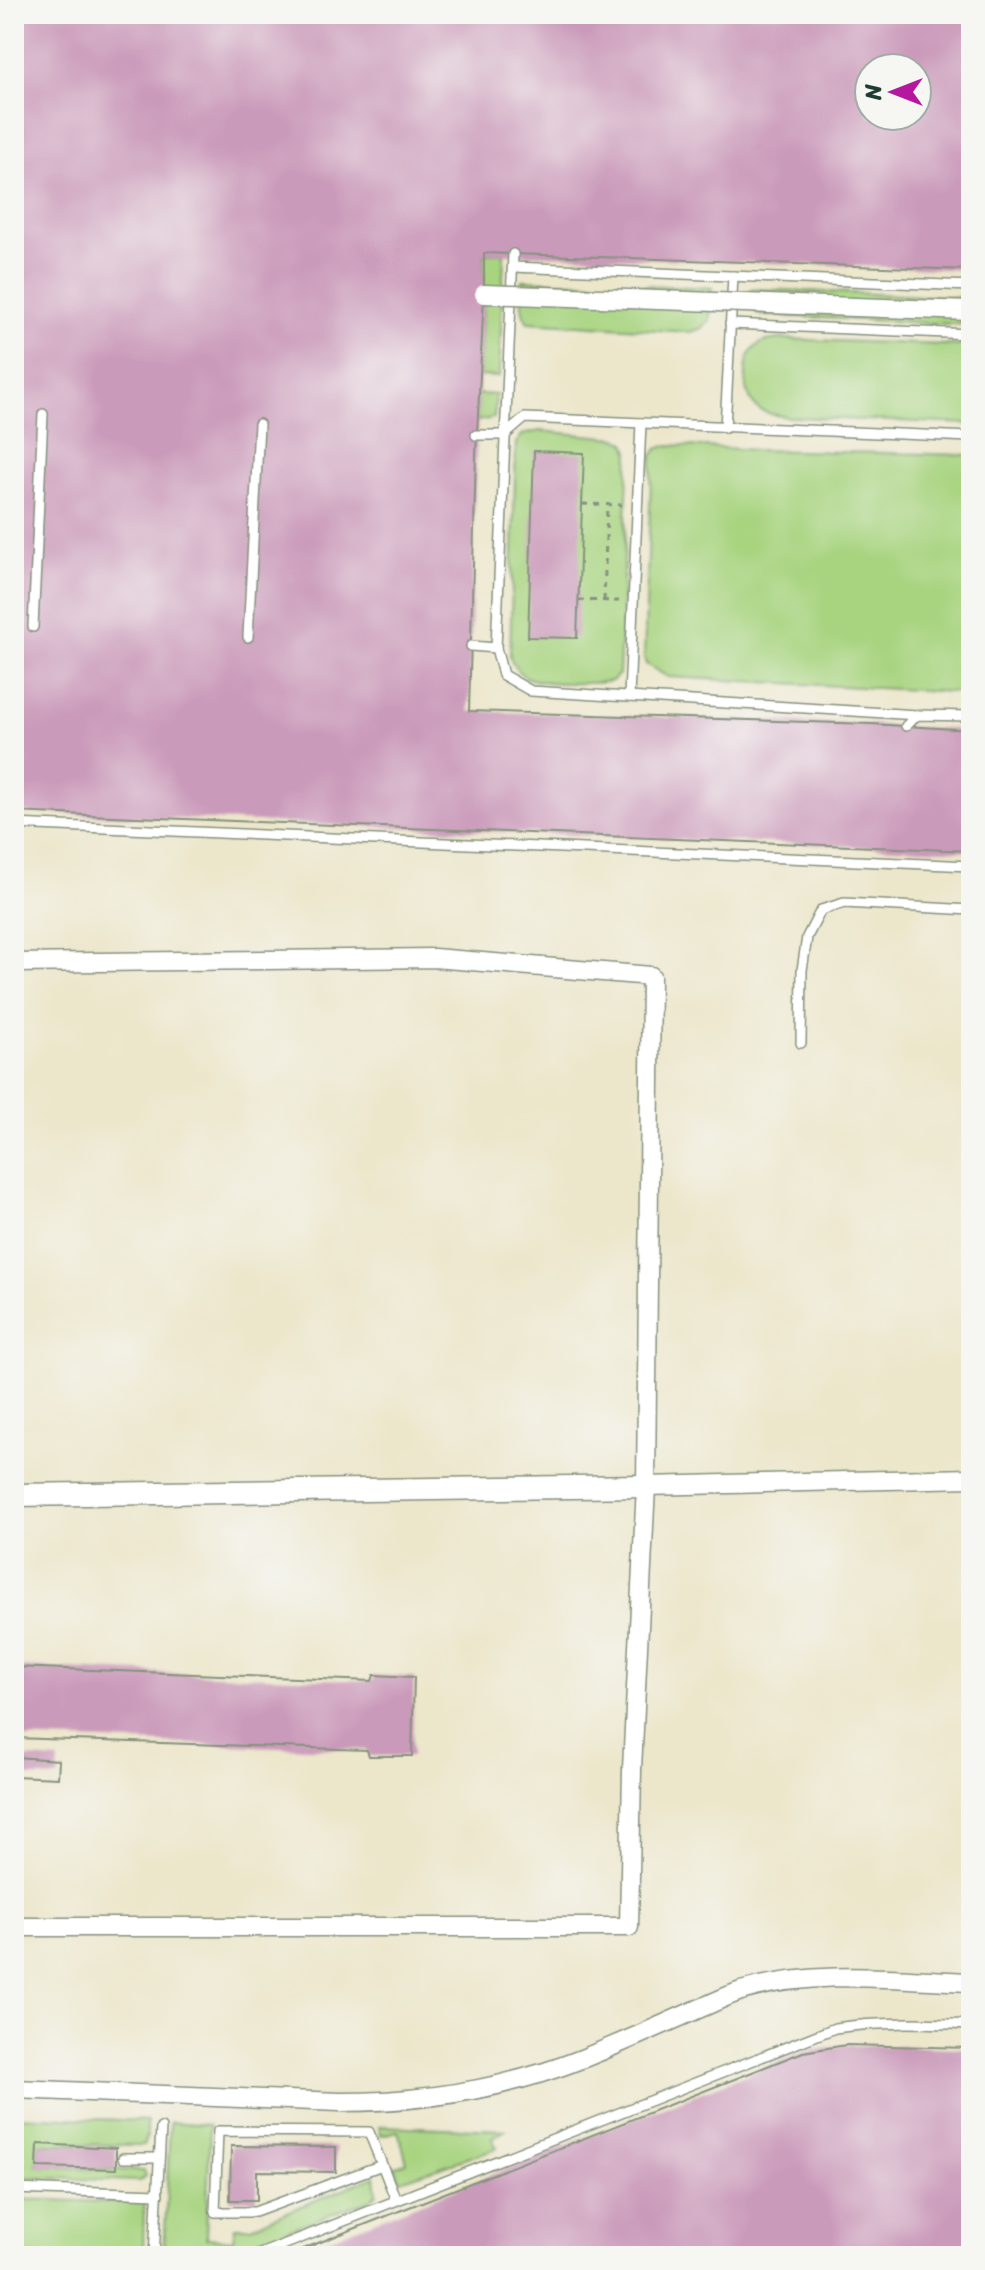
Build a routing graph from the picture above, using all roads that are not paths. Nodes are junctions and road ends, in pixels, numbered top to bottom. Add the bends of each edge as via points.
1 (513, 254) dead end
2 (513, 267) junction
3 (733, 276) junction
4 (971, 286) edge
5 (484, 294) dead end
6 (971, 311) edge
7 (730, 324) junction
8 (971, 334) edge
9 (43, 414) dead end
10 (641, 423) junction
11 (259, 424) dead end
12 (725, 428) junction
13 (476, 435) dead end
14 (505, 435) junction
15 (971, 437) edge
16 (33, 627) dead end
17 (248, 637) dead end
18 (471, 646) dead end
19 (496, 648) junction
20 (629, 697) junction
21 (917, 715) junction
22 (971, 716) edge
23 (906, 726) dead end
24 (14, 824) edge
25 (971, 866) edge
26 (971, 910) edge
27 (14, 963) edge
28 (801, 1043) dead end
29 (971, 1478) edge
30 (646, 1486) junction
31 (14, 1495) edge
32 (14, 1927) edge
33 (971, 1982) edge
34 (971, 2025) edge
35 (14, 2089) edge
36 (161, 2128) dead end
37 (123, 2158) dead end
38 (159, 2158) junction
39 (382, 2165) junction
40 (14, 2189) edge
41 (158, 2194) junction
42 (396, 2200) junction
43 (154, 2256) edge
44 (255, 2256) edge

1 - 2 lane
2 - 3 lane
2 - 14 lane
3 - 4 lane
3 - 7 lane
5 - 6 street, bridge
7 - 8 lane
7 - 12 lane
9 - 16 lane
10 - 12 lane
10 - 14 lane via 525,418
10 - 20 lane
11 - 17 lane
12 - 15 lane
13 - 14 lane
14 - 19 lane
18 - 19 lane
19 - 20 lane via 503,675 531,691
20 - 21 lane
21 - 22 lane
21 - 23 lane
24 - 25 lane
26 - 28 lane via 844,903 821,910 807,937 802,970
27 - 30 street via 434,958 651,976
29 - 30 street
30 - 31 street
30 - 32 street via 629,1927
33 - 35 street via 789,1980 739,1992 533,2075 477,2090 391,2102
34 - 42 lane via 892,2022 835,2028
36 - 38 lane
37 - 38 lane
38 - 41 lane
39 - 39 lane via 369,2132 218,2131 215,2212 255,2212
39 - 42 lane
40 - 41 lane
41 - 43 lane
42 - 44 lane

